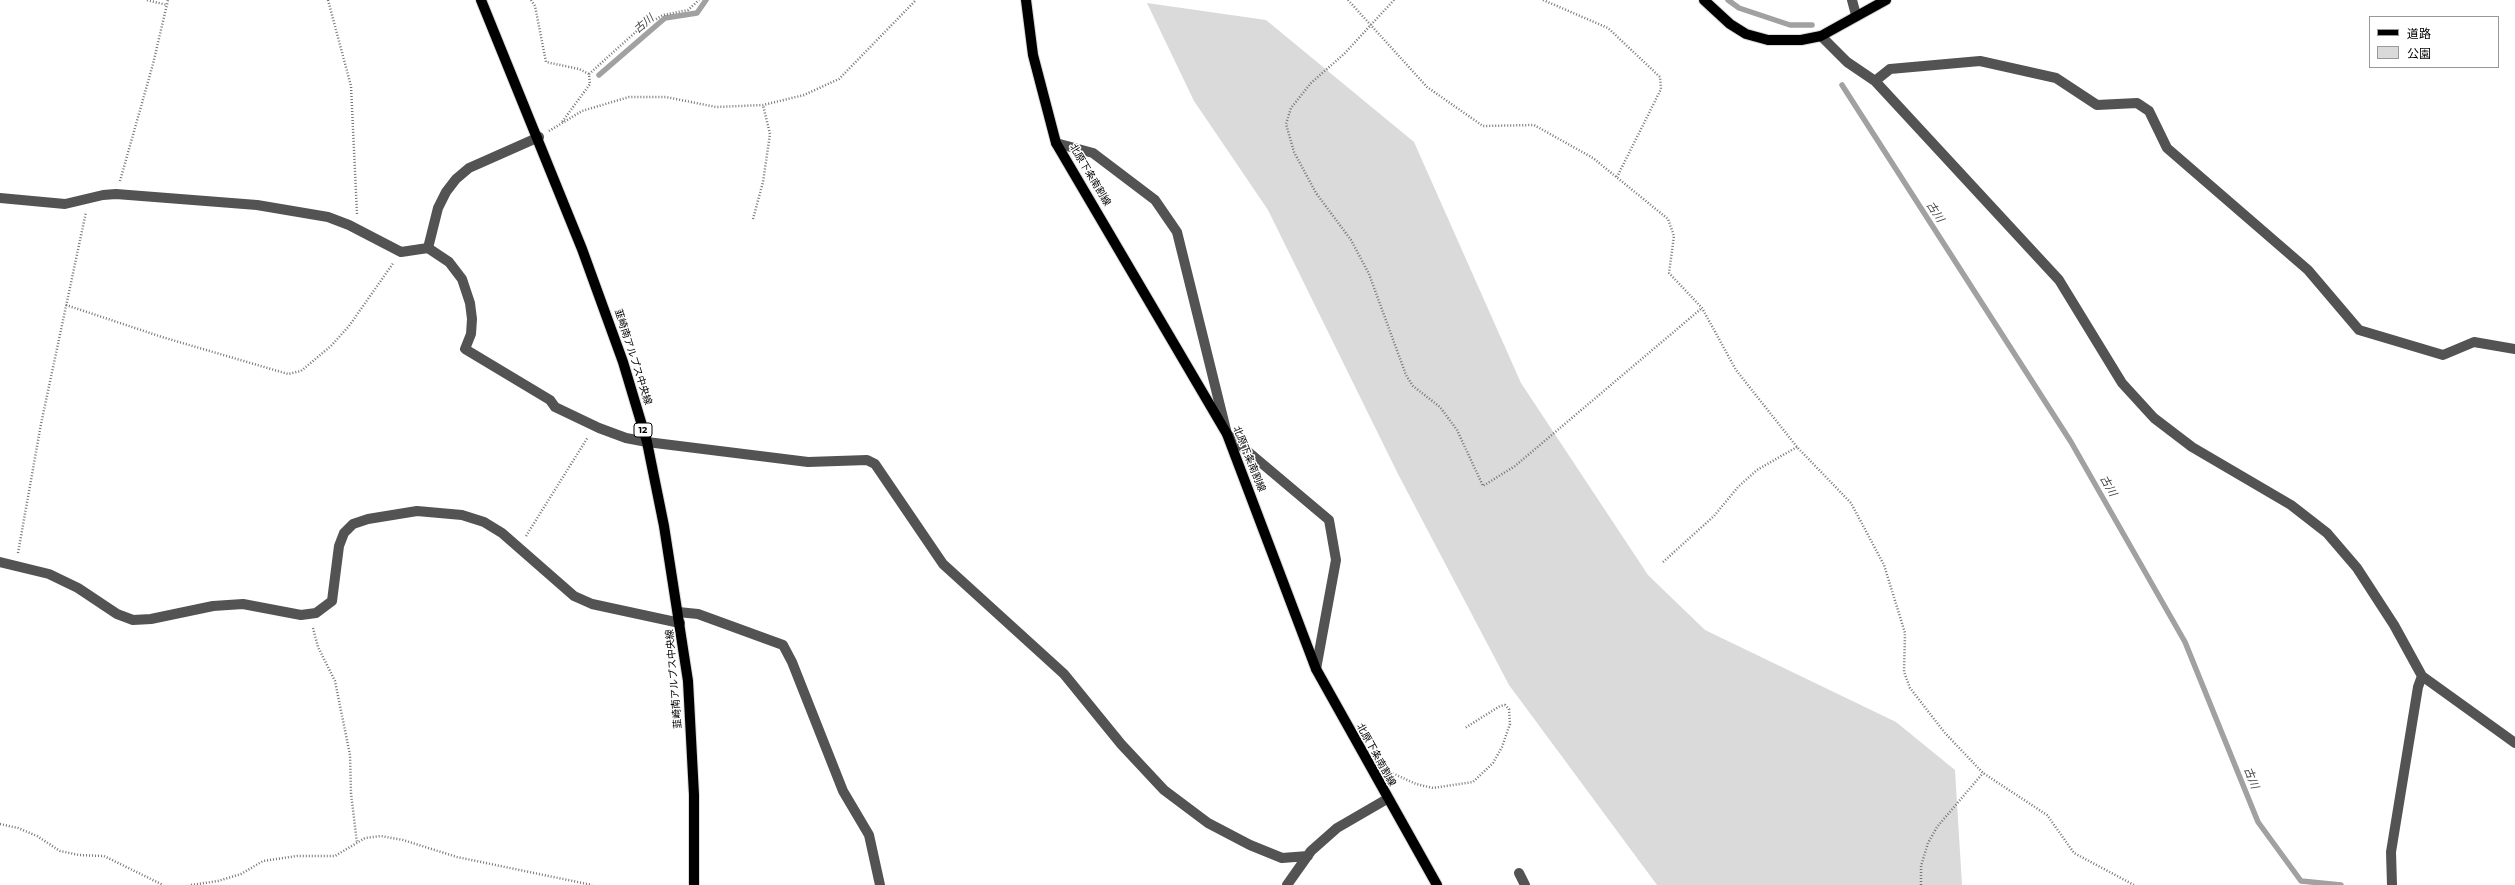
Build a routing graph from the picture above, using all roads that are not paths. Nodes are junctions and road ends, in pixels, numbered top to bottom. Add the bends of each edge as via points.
1 (481, 0) edge
2 (1026, 0) edge
3 (1704, 0) edge
4 (1852, 0) edge
5 (1886, 0) edge
6 (1856, 15) junction
7 (1821, 36) junction
8 (1875, 81) junction
9 (539, 137) junction
10 (1056, 143) junction
11 (0, 198) edge
12 (428, 248) junction
13 (2515, 349) edge
14 (1227, 434) junction
15 (647, 442) junction
16 (0, 562) edge
17 (678, 612) junction
18 (680, 623) junction
19 (1316, 669) junction
20 (2422, 676) junction
21 (2515, 743) edge
22 (1387, 799) junction
23 (1308, 856) junction
24 (1519, 873) dead end
25 (694, 885) edge
26 (880, 885) edge
27 (1288, 885) edge
28 (1437, 885) edge
29 (1525, 885) edge
30 (2392, 885) edge

1 - 9 main road, 韮崎南アルプス中央線 / 12
2 - 10 main road, 北原下条南割線 via 1033,55
3 - 7 main road via 1730,24 1746,34 1768,40 1801,40
4 - 6 street
5 - 6 main road
6 - 7 main road
7 - 8 street via 1847,62
8 - 13 street via 1890,69 1980,61 2056,78 2097,105 2137,103 2149,111 2167,148 2308,270 2359,330 2443,355 2474,342
8 - 20 street via 2058,280 2122,383 2154,418 2192,447 2291,505 2327,533 2357,568 2394,625
9 - 12 street via 469,168 456,179 438,208
9 - 15 main road, 韮崎南アルプス中央線 / 12 via 623,362
10 - 14 main road, 北原下条南割線
10 - 14 street via 1093,153 1155,200 1176,232
11 - 12 street via 66,204 116,194 257,205 328,217 401,252
12 - 15 street via 449,262 462,279 472,319 471,334 465,349 550,400 555,407 594,426 626,438
14 - 19 main road, 北原下条南割線
14 - 19 street via 1329,520 1336,560
15 - 17 main road, 韮崎南アルプス中央線 / 12
15 - 23 street via 808,462 871,462 943,564 1064,674 1120,744 1164,790 1208,823 1250,846 1282,858
16 - 18 street via 49,574 72,585 117,614 133,620 151,619 213,606 243,604 301,615 328,606 332,601 339,546 344,533 353,524 368,519 417,512 462,515 484,522 502,533 574,596 592,604
17 - 18 main road, 韮崎南アルプス中央線 / 12
17 - 26 street via 698,614 783,644 843,790 869,835
18 - 25 main road, 韮崎南アルプス中央線 / 12 via 688,681 694,795
19 - 22 main road, 北原下条南割線
20 - 21 street
20 - 30 street via 2418,687 2391,852
22 - 23 street via 1337,828
22 - 28 main road, 北原下条南割線
23 - 27 street
24 - 29 street

